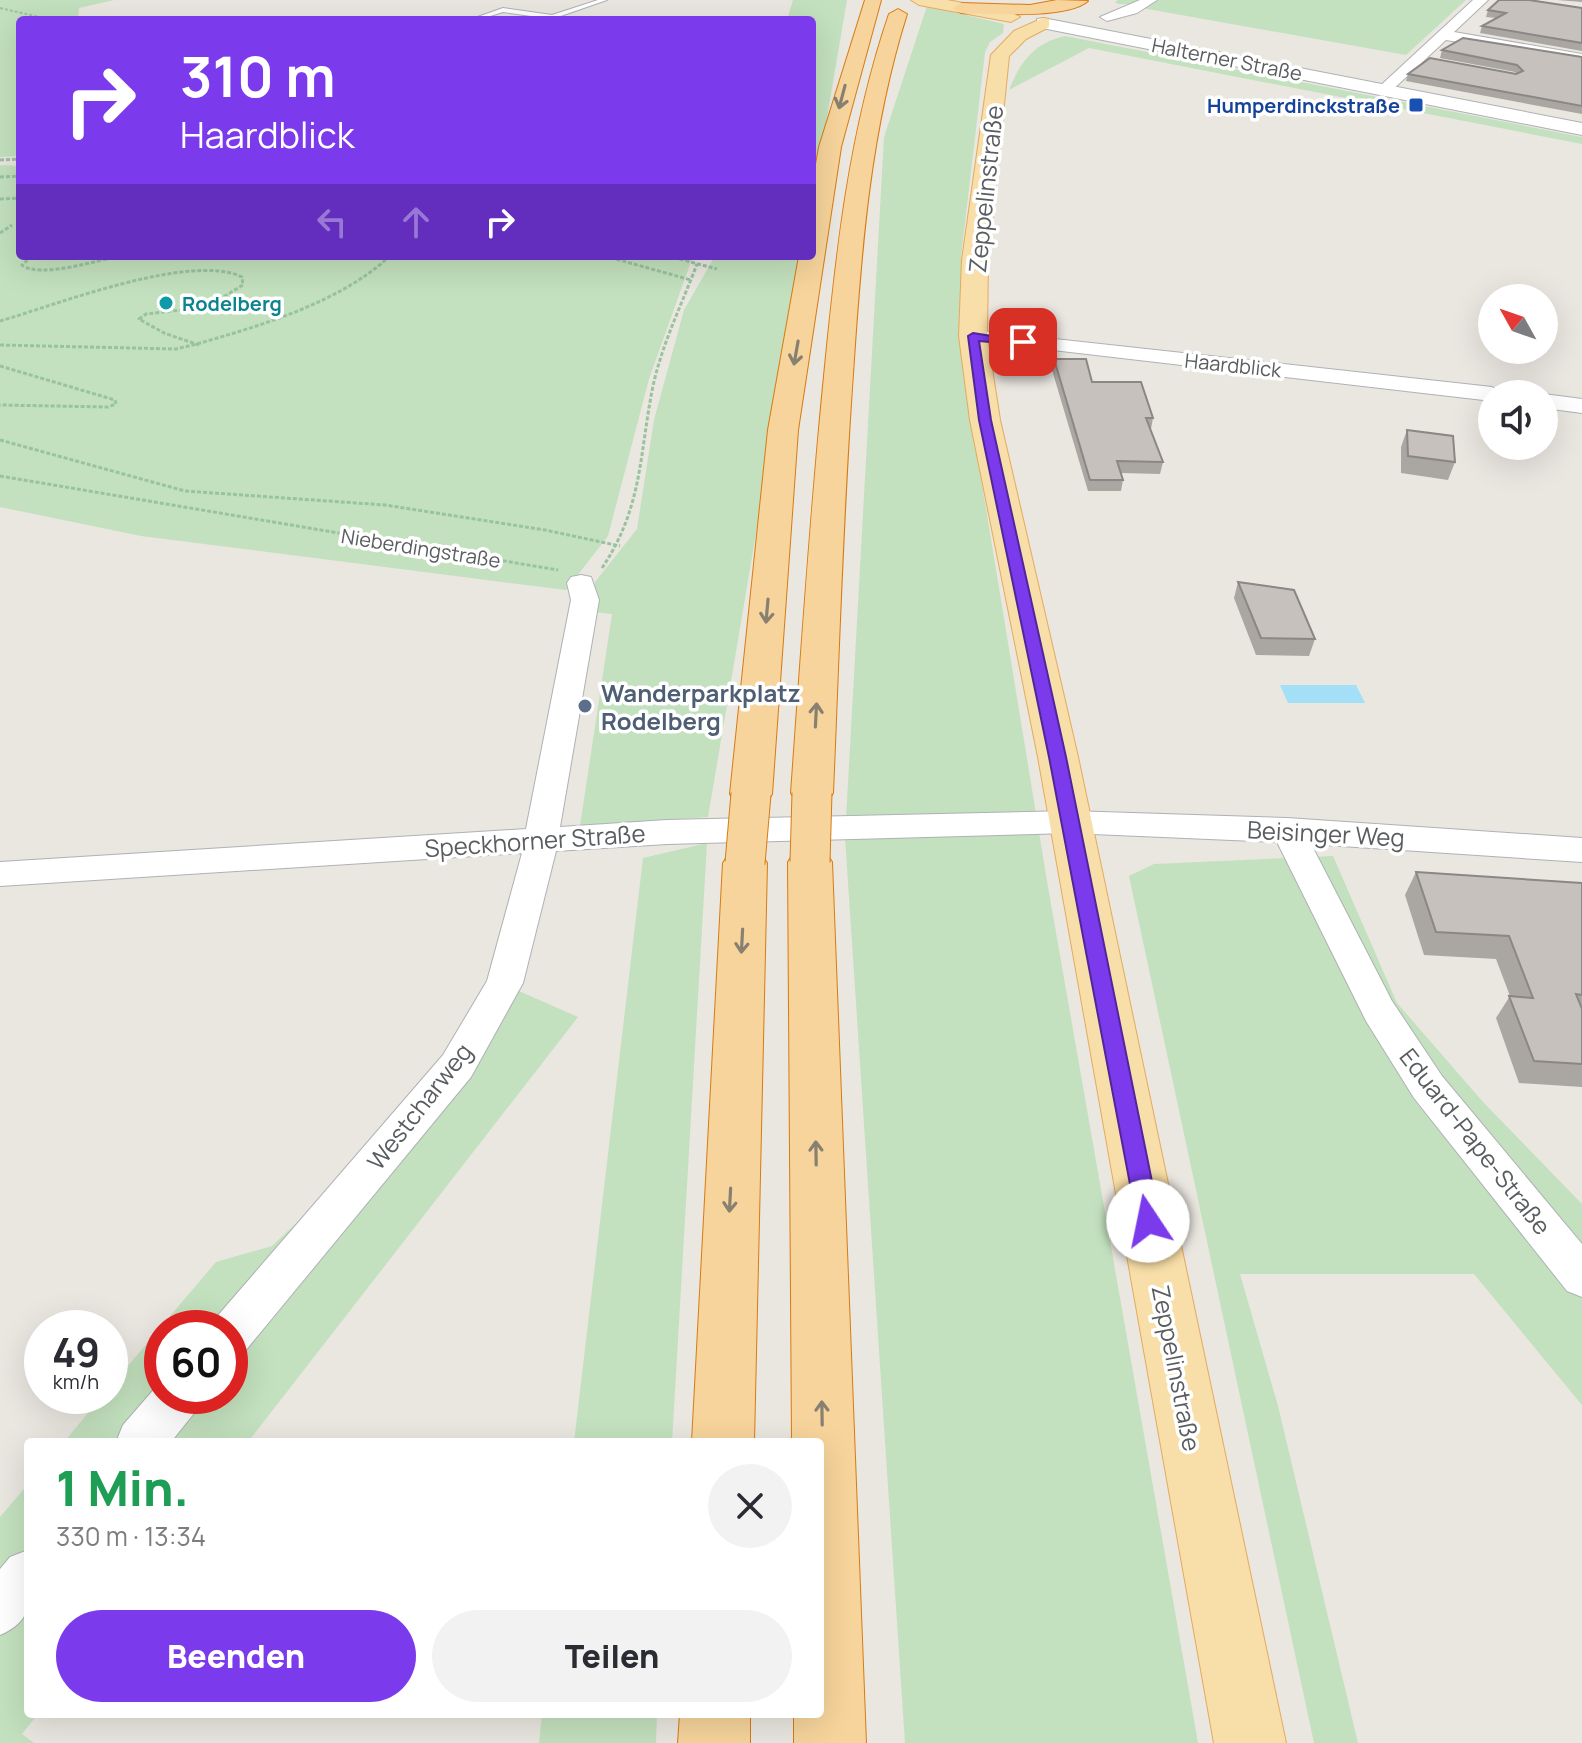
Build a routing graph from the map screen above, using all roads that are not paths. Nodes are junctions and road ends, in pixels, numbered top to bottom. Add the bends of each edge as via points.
1 (604, 0) edge
2 (1081, 0) edge
3 (1150, 0) edge
4 (1481, 0) edge
5 (897, 6) edge
6 (961, 8) junction
7 (1105, 9) edge
8 (484, 16) edge
9 (545, 16) edge
10 (555, 16) edge
11 (1043, 23) junction
12 (1444, 35) junction
13 (1553, 35) edge
14 (1539, 51) junction
15 (1582, 58) edge
16 (1420, 59) junction
17 (1436, 62) edge
18 (1582, 67) edge
19 (1384, 90) junction
20 (1582, 129) edge
21 (816, 231) edge
22 (811, 260) edge
23 (973, 336) junction
24 (1478, 392) edge
25 (1558, 403) edge
26 (1582, 406) edge
27 (581, 583) road end
28 (1070, 822) junction
29 (1287, 830) junction
30 (539, 840) junction
31 (1582, 850) edge
32 (0, 874) edge
33 (1582, 1277) edge
34 (248, 1314) edge
35 (164, 1414) edge
36 (143, 1438) edge
37 (723, 1438) edge
38 (823, 1438) edge
39 (824, 1479) edge
40 (24, 1580) edge
41 (0, 1609) edge
42 (715, 1718) edge
43 (714, 1743) edge
44 (830, 1743) edge
45 (1250, 1743) edge

1 - 10 lane
2 - 6 highway via 1030,10
2 - 11 highway
3 - 7 street via 1132,10
4 - 12 street
5 - 6 main road, Halterner Straße
5 -> 21 highway, bridge via 830,147
38 -> 5 highway, bridge via 812,793 851,232
6 - 11 main road, Halterner Straße
7 - 11 highway
8 - 9 lane via 503,10
11 - 19 main road, Halterner Straße
11 - 23 main road, Zeppelinstraße via 1020,35 1000,55 975,260
12 - 14 street
12 - 16 street
13 - 14 street
14 - 15 street
14 - 18 street via 1537,59
16 - 17 lane
16 - 19 street
19 - 20 main road, Halterner Straße
22 -> 37 highway, bridge via 783,430 745,863
23 - 24 street, Haardblick
23 - 28 main road, Zeppelinstraße via 985,420
25 - 26 street
27 - 30 street via 585,600
28 - 29 street, Beisinger Weg
28 - 30 street, Speckhorner Straße
28 - 45 main road, Zeppelinstraße
29 - 31 street, Beisinger Weg
29 - 33 street, Eduard-Pape-Straße via 1379,1011 1428,1087
30 - 32 street, Speckhorner Straße
30 - 34 street, Westcharweg via 505,983 457,1066
35 - 36 street
44 -> 39 highway, bridge
40 - 41 street
42 - 43 highway

